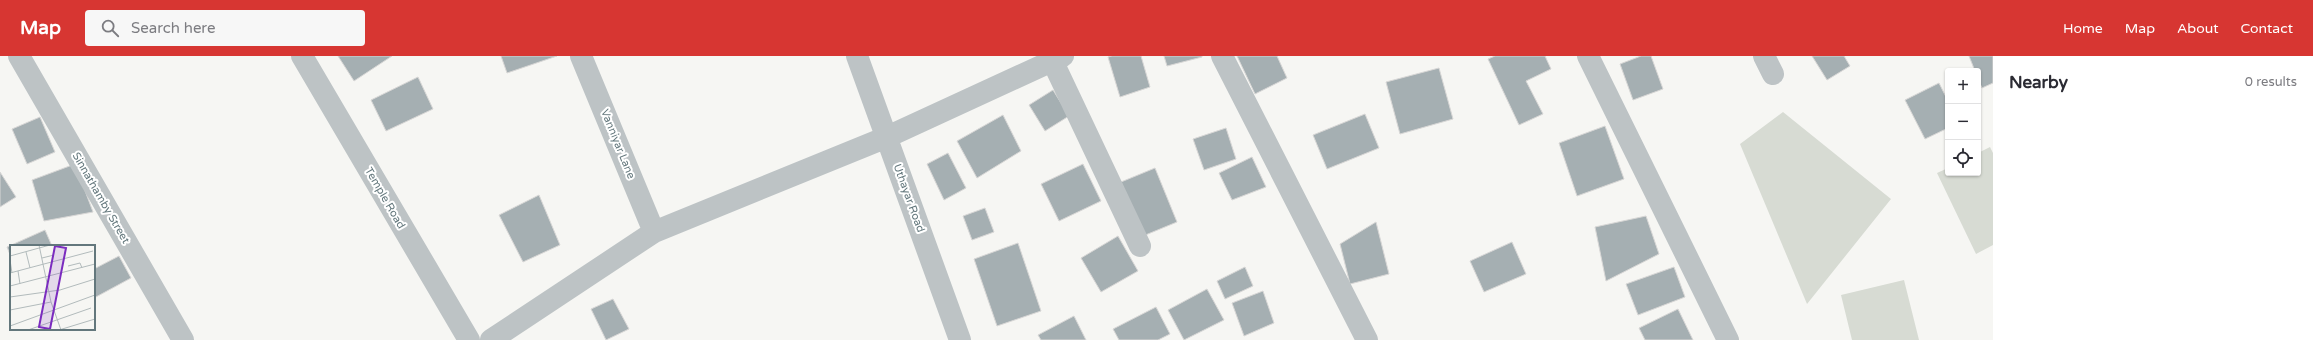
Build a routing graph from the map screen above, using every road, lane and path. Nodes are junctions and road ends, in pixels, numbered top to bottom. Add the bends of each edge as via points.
1 (19, 56) edge
2 (302, 56) edge
3 (581, 56) edge
4 (857, 56) edge
5 (1222, 56) edge
6 (1588, 56) edge
7 (1058, 58) edge
8 (887, 137) junction
9 (654, 232) junction
10 (1140, 246) dead end
11 (184, 340) edge
12 (469, 340) edge
13 (491, 340) edge
14 (960, 340) edge
15 (1367, 340) edge
16 (1728, 340) edge

1 - 11 street, Sinnathamby Street
2 - 12 street, Temple Road
3 - 9 street, Vanniyar Lane
4 - 8 street, Uthayar Road
5 - 15 street
6 - 16 street
7 - 8 street
7 - 10 street
8 - 9 street
8 - 14 street, Uthayar Road
9 - 13 street

